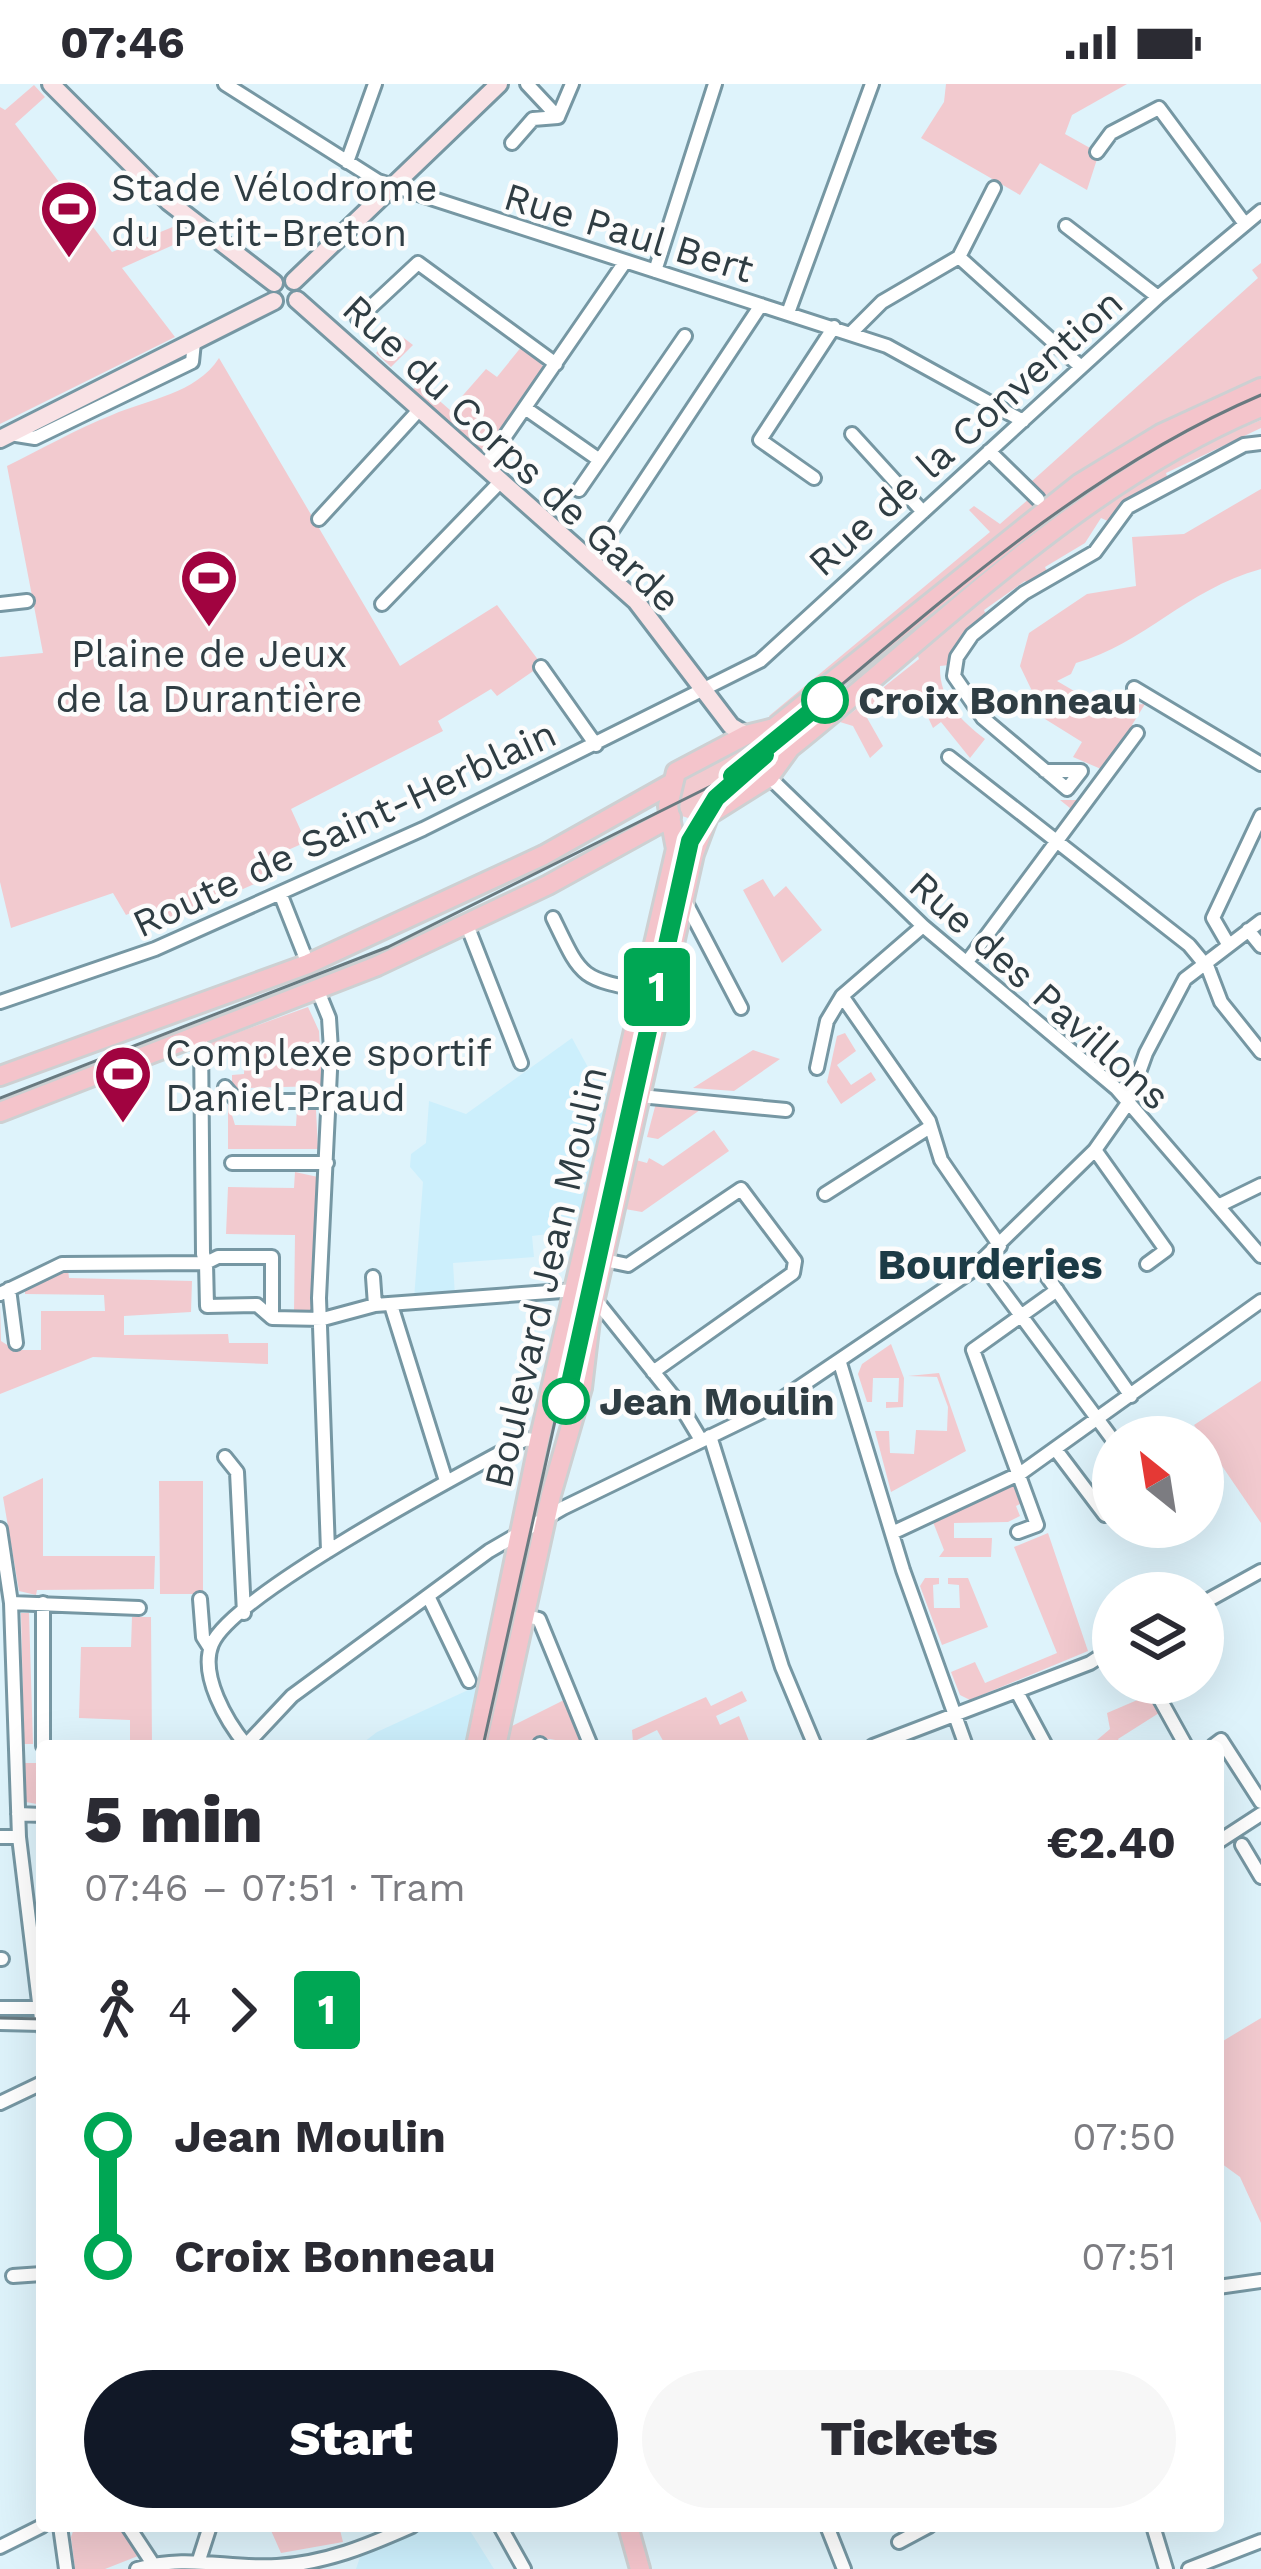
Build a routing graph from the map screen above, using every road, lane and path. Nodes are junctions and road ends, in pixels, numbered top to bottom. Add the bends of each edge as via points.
1 (51, 84) edge
2 (225, 84) edge
3 (375, 84) edge
4 (499, 84) edge
5 (527, 84) edge
6 (572, 84) edge
7 (716, 84) edge
8 (872, 84) edge
9 (558, 117) junction
10 (512, 143) dead end
11 (1097, 152) dead end
12 (347, 162) junction
13 (394, 186) junction
14 (994, 188) dead end
15 (1261, 211) edge
16 (1245, 224) junction
17 (1066, 226) dead end
18 (959, 257) junction
19 (625, 262) junction
20 (655, 271) junction
21 (294, 281) junction
22 (274, 292) junction
23 (1158, 298) junction
24 (297, 300) junction
25 (761, 305) junction
26 (788, 313) junction
27 (358, 319) dead end
28 (834, 328) junction
29 (851, 333) junction
30 (685, 336) dead end
31 (556, 364) junction
32 (1081, 367) junction
33 (1261, 388) edge
34 (1261, 407) edge
35 (525, 408) junction
36 (419, 410) junction
37 (1023, 421) junction
38 (852, 434) dead end
39 (5, 436) edge
40 (1261, 442) edge
41 (989, 451) junction
42 (598, 459) junction
43 (484, 467) junction
44 (814, 478) dead end
45 (500, 482) junction
46 (579, 490) dead end
47 (1038, 499) dead end
48 (923, 512) junction
49 (319, 519) dead end
50 (591, 562) junction
51 (27, 601) dead end
52 (0, 604) edge
53 (382, 604) dead end
54 (541, 667) dead end
55 (1134, 688) dead end
56 (706, 692) junction
57 (722, 715) junction
58 (1138, 733) dead end
59 (752, 734) junction
60 (596, 745) junction
61 (720, 749) junction
62 (950, 757) dead end
63 (1261, 764) edge
64 (773, 769) junction
65 (1045, 771) dead end
66 (672, 783) junction
67 (709, 814) junction
68 (1261, 816) edge
69 (673, 820) junction
70 (1056, 842) junction
71 (280, 893) junction
72 (684, 899) junction
73 (553, 918) dead end
74 (1258, 924) edge
75 (467, 925) junction
76 (923, 926) junction
77 (1228, 944) junction
78 (1261, 946) edge
79 (1204, 961) junction
80 (967, 962) junction
81 (308, 964) junction
82 (318, 991) junction
83 (645, 991) junction
84 (842, 996) junction
85 (0, 1002) edge
86 (741, 1008) dead end
87 (201, 1036) junction
88 (1261, 1052) edge
89 (521, 1063) dead end
90 (818, 1068) dead end
91 (0, 1076) edge
92 (225, 1087) dead end
93 (640, 1096) junction
94 (330, 1101) junction
95 (1128, 1103) junction
96 (786, 1110) dead end
97 (0, 1112) edge
98 (930, 1127) junction
99 (1095, 1150) junction
100 (327, 1162) junction
101 (232, 1163) dead end
102 (1261, 1185) edge
103 (825, 1194) dead end
104 (1218, 1206) junction
105 (1000, 1246) junction
106 (1261, 1256) edge
107 (604, 1260) junction
108 (206, 1263) junction
109 (982, 1263) junction
110 (1147, 1264) dead end
111 (1044, 1272) dead end
112 (373, 1277) dead end
113 (1057, 1290) junction
114 (4, 1292) edge
115 (586, 1295) junction
116 (1261, 1301) edge
117 (392, 1305) junction
118 (375, 1306) junction
119 (1021, 1316) junction
120 (272, 1318) junction
121 (323, 1319) junction
122 (16, 1343) dead end
123 (840, 1363) junction
124 (653, 1372) junction
125 (1131, 1396) junction
126 (1092, 1416) edge
127 (1103, 1416) edge
128 (1092, 1424) edge
129 (705, 1438) junction
130 (539, 1442) junction
131 (1057, 1450) junction
132 (225, 1457) dead end
133 (1021, 1473) junction
134 (446, 1481) junction
135 (1092, 1497) edge
136 (547, 1516) junction
137 (0, 1529) edge
138 (521, 1531) junction
139 (1018, 1532) dead end
140 (892, 1533) junction
141 (328, 1551) junction
142 (1261, 1571) edge
143 (1224, 1592) edge
144 (429, 1598) junction
145 (200, 1599) dead end
146 (11, 1603) junction
147 (43, 1603) junction
148 (139, 1608) dead end
149 (244, 1613) junction
150 (526, 1616) junction
151 (210, 1648) junction
152 (1092, 1658) edge
153 (469, 1681) dead end
154 (1017, 1692) junction
155 (1162, 1704) edge
156 (955, 1716) junction
157 (43, 1740) edge
158 (241, 1740) edge
159 (251, 1740) edge
160 (477, 1740) edge
161 (497, 1740) edge
162 (589, 1740) edge
163 (812, 1740) edge
164 (889, 1740) edge
165 (964, 1740) edge
166 (1043, 1740) edge
167 (1180, 1740) edge
168 (1224, 1745) edge
169 (36, 1750) edge
170 (14, 1752) junction
171 (1261, 1802) edge
172 (17, 1814) junction
173 (1261, 1814) edge
174 (36, 1815) edge
175 (0, 1837) edge
176 (19, 1837) junction
177 (1224, 1838) edge
178 (1242, 1844) dead end
179 (1261, 1877) edge
180 (36, 1969) edge
181 (0, 2008) edge
182 (36, 2008) edge
183 (0, 2023) edge
184 (36, 2025) edge
185 (36, 2086) edge
186 (0, 2103) edge
187 (36, 2274) edge
188 (13, 2276) dead end
189 (1261, 2282) edge
190 (1224, 2286) edge
191 (36, 2529) edge
192 (61, 2532) edge
193 (132, 2532) edge
194 (208, 2532) edge
195 (383, 2532) edge
196 (503, 2532) edge
197 (630, 2532) edge
198 (829, 2532) edge
199 (916, 2532) edge
200 (1155, 2532) edge
201 (1261, 2541) edge
202 (899, 2542) dead end
203 (0, 2547) edge
204 (199, 2560) junction
205 (344, 2562) edge
206 (153, 2564) junction
207 (228, 2566) edge
208 (66, 2569) edge
209 (137, 2569) edge
210 (524, 2569) edge
211 (640, 2569) edge
212 (844, 2569) edge
213 (1166, 2569) edge
214 (1189, 2569) edge

1 - 22 street
2 - 12 street, Rue Paul Bert
3 - 12 street
4 - 13 street
5 - 9 street
6 - 9 street
7 - 20 street
8 - 26 street
9 - 10 street via 533,119
11 - 16 street via 1111,133 1159,107
12 - 13 street, Rue Paul Bert
13 - 19 street, Rue Paul Bert
13 - 21 street
14 - 18 street
15 - 16 street, Rue de la Convention
16 - 23 street, Rue de la Convention
17 - 23 street
18 - 29 street via 882,302
18 - 32 street
19 - 20 street, Rue Paul Bert
19 - 31 street
20 - 25 street, Rue Paul Bert
21 - 22 street
21 - 24 street
22 - 24 street via 287,307
22 - 39 street via 194,342
23 - 32 street, Rue de la Convention
24 - 36 street, Rue du Corps de Garde
25 - 26 street, Rue Paul Bert
25 - 50 street
26 - 28 street, Rue Paul Bert
27 - 31 street via 418,263
28 - 29 street, Rue Paul Bert
28 - 44 street via 760,440
29 - 37 street, Rue Paul Bert
30 - 42 street
31 - 35 street
32 - 37 street, Rue de la Convention
33 - 59 main road via 1079,484 923,612
34 - 64 main road via 1144,466 952,612
35 - 42 street
35 - 43 street
36 - 43 street, Rue du Corps de Garde
36 - 49 street
37 - 41 street, Rue de la Convention
38 - 48 street
40 - 65 street via 1128,507 1095,552 1024,593 963,645 954,676 962,696
41 - 47 street
41 - 48 street, Rue de la Convention
42 - 46 street
43 - 45 street, Rue du Corps de Garde
45 - 50 street, Rue du Corps de Garde
45 - 53 street
48 - 56 street, Rue de la Convention via 760,661
50 - 56 street, Rue du Corps de Garde via 644,610
51 - 52 street
54 - 60 street
55 - 63 street
56 - 57 street, Rue du Corps de Garde
56 - 60 street, Route de Saint-Herblain
57 - 59 street, Rue du Corps de Garde
57 - 61 street
58 - 70 street
59 - 61 main road
59 - 64 main road via 774,748
60 - 71 street, Route de Saint-Herblain
61 - 66 main road via 681,767
62 - 70 street
64 - 67 main road
64 - 76 street, Rue des Pavillons
66 - 69 main road, Boulevard Jean Moulin
66 - 81 main road via 544,855
67 - 69 main road via 692,825
67 - 72 main road, Boulevard Jean Moulin
68 - 77 street via 1214,918
69 - 75 main road
69 - 83 main road, Boulevard Jean Moulin via 676,850
70 - 79 street
70 - 80 street
71 - 81 street
71 - 85 street, Route de Saint-Herblain via 120,963
72 - 86 street
72 - 93 main road, Boulevard Jean Moulin
73 - 83 street via 579,972
74 - 77 street
74 - 78 street
75 - 82 main road
75 - 89 street
76 - 80 street, Rue des Pavillons
76 - 84 street
77 - 79 street
79 - 88 street via 1221,1002
79 - 95 street via 1169,1004
80 - 95 street, Rue des Pavillons
81 - 91 main road
82 - 87 main road
82 - 94 street via 329,1018
83 - 115 main road, Boulevard Jean Moulin
84 - 90 street via 827,1021
84 - 98 street
87 - 97 main road
87 - 108 street
92 - 94 street via 237,1101
93 - 96 street
93 - 107 main road, Boulevard Jean Moulin
94 - 100 street
95 - 99 street
95 - 104 street, Rue des Pavillons
98 - 103 street
98 - 105 street via 941,1160
99 - 105 street
99 - 110 street via 1166,1250
100 - 101 street
100 - 121 street
102 - 104 street
104 - 106 street, Rue des Pavillons
105 - 109 street
107 - 115 main road, Boulevard Jean Moulin
107 - 124 street via 628,1264 742,1189 795,1262 793,1273
108 - 114 street via 62,1264
108 - 120 street via 207,1306 257,1305
108 - 120 street via 272,1257
109 - 119 street
109 - 123 street
111 - 113 street
112 - 118 street
113 - 119 street
113 - 125 street
114 - 122 street via 14,1300
115 - 117 street
115 - 124 street
115 - 130 main road, Boulevard Jean Moulin
115 - 136 main road, Boulevard Jean Moulin via 582,1388
116 - 125 street
117 - 118 street
117 - 134 street
118 - 121 street
119 - 126 street
119 - 133 street via 974,1350
120 - 121 street
121 - 141 street
123 - 129 street
123 - 140 street
124 - 129 street
125 - 127 street
128 - 131 street
129 - 136 street
129 - 163 street
130 - 134 street via 526,1439
130 - 138 main road, Boulevard Jean Moulin
131 - 133 street
131 - 135 street
132 - 149 street via 237,1472
133 - 139 street via 1037,1525
133 - 140 street
134 - 141 street
136 - 138 street
136 - 150 main road, Boulevard Jean Moulin
137 - 146 street
138 - 144 street
138 - 160 main road, Boulevard Jean Moulin
140 - 156 street
141 - 149 street
142 - 143 street
144 - 153 street
144 - 159 street via 292,1696
145 - 151 street
146 - 147 street
146 - 170 street
147 - 148 street
147 - 157 street
149 - 151 street
150 - 161 main road, Boulevard Jean Moulin
150 - 162 street via 539,1619
151 - 158 street via 222,1711
152 - 154 street
154 - 156 street
154 - 166 street
155 - 167 street
156 - 164 street
156 - 165 street
168 - 171 street
169 - 170 street
170 - 172 street
172 - 174 street
172 - 176 street
173 - 177 street
175 - 176 street
176 - 180 street
178 - 179 street
181 - 182 street
183 - 184 street
185 - 186 street
187 - 188 street
189 - 190 street
191 - 203 street
192 - 208 street
193 - 206 street
194 - 204 street
195 - 205 street
196 - 210 street
197 - 211 main road
198 - 212 street
199 - 202 street
200 - 213 street
201 - 214 street
204 - 206 street
204 - 207 street
205 - 207 street
206 - 209 street

